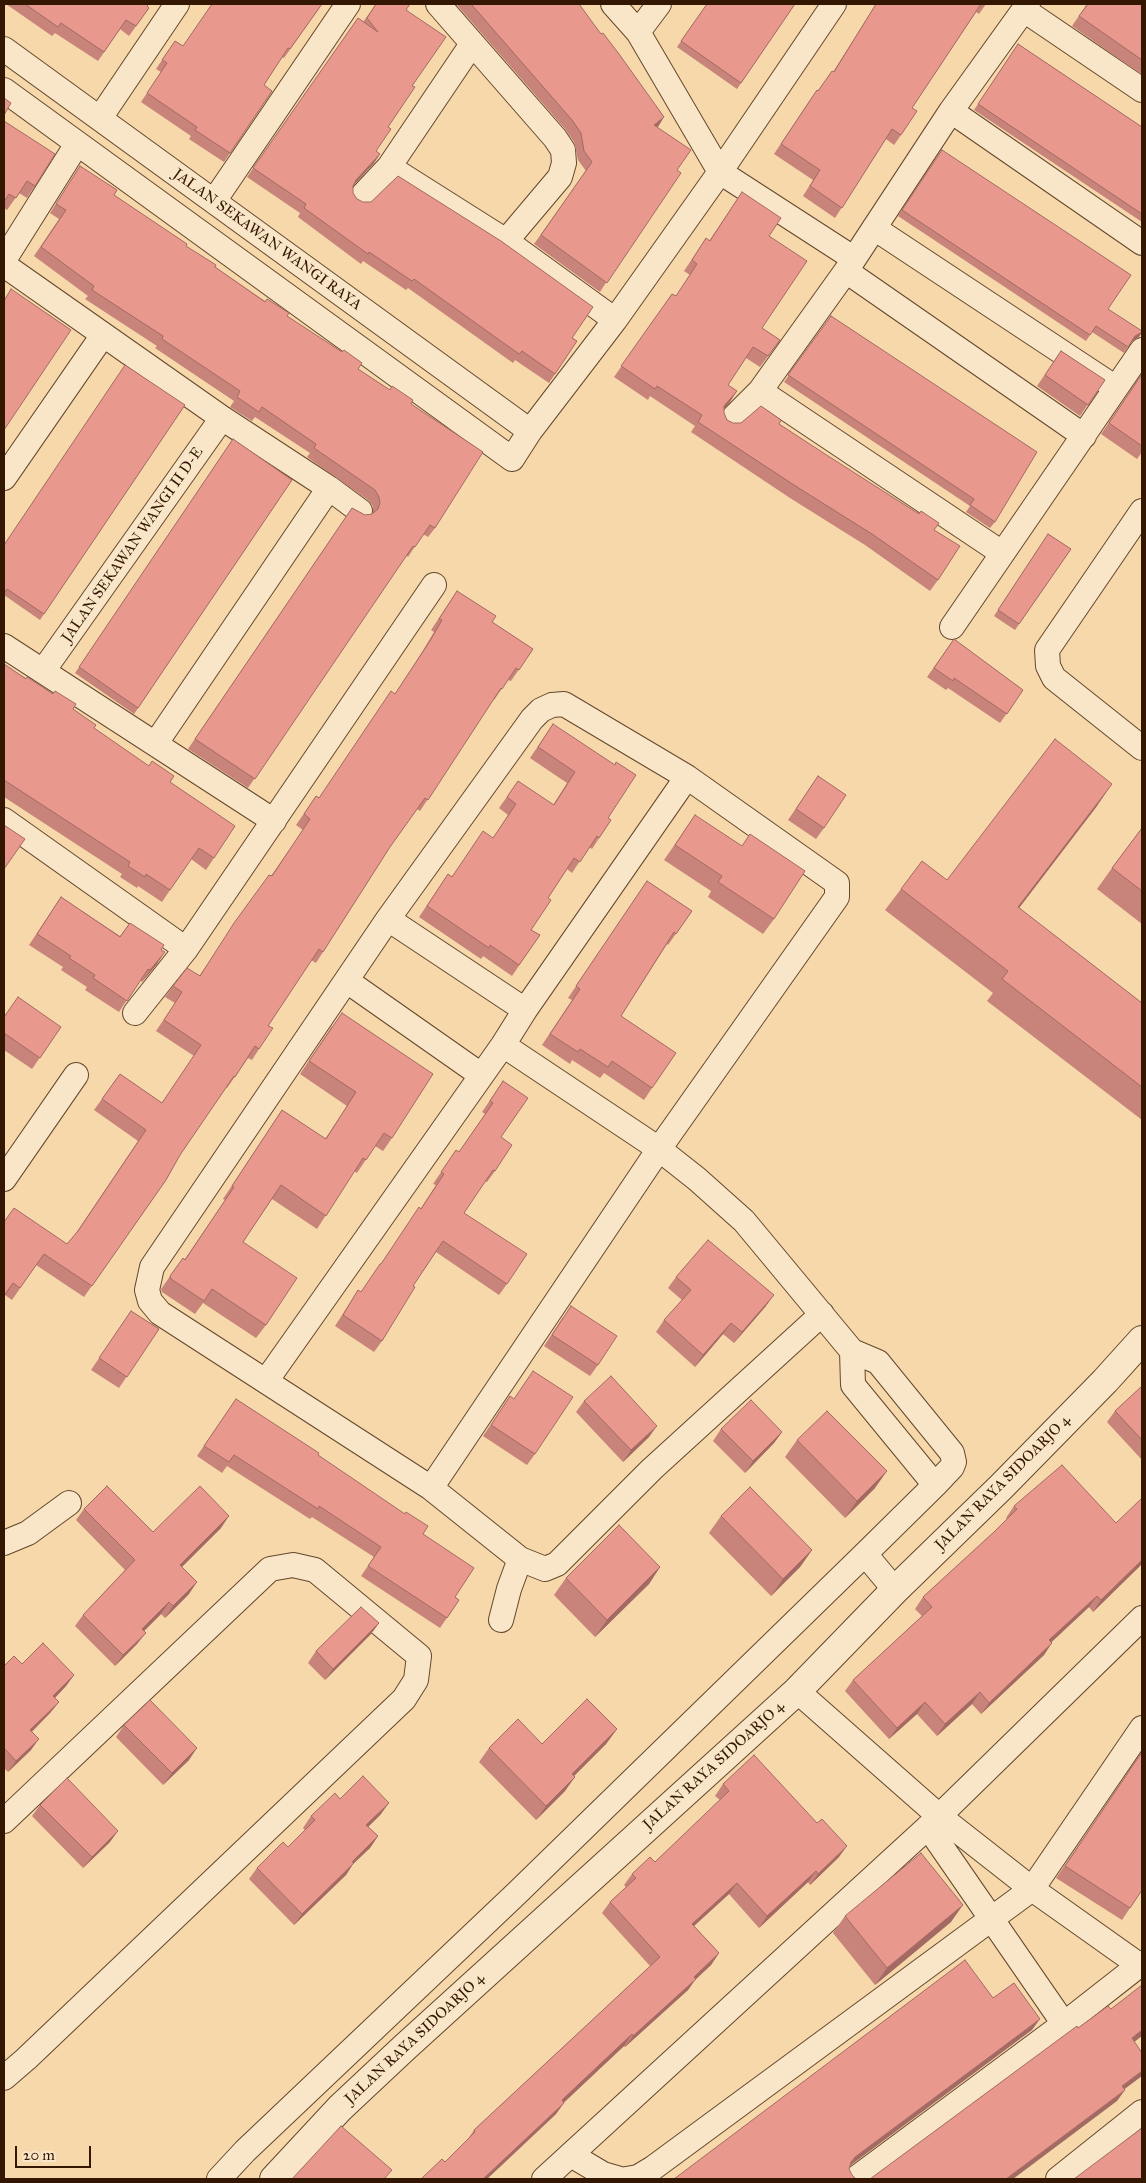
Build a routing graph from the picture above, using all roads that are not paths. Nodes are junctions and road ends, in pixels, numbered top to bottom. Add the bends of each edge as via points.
1 (177, 4) edge
2 (348, 4) edge
3 (438, 4) edge
4 (613, 4) edge
5 (659, 4) edge
6 (834, 4) edge
7 (1026, 7) edge
8 (638, 32) junction
9 (472, 44) junction
10 (4, 49) edge
11 (4, 90) edge
12 (1142, 90) edge
13 (951, 111) junction
14 (100, 118) junction
15 (77, 144) junction
16 (389, 167) junction
17 (720, 172) junction
18 (360, 198) edge
19 (214, 201) junction
20 (874, 228) junction
21 (506, 241) junction
22 (1142, 243) edge
23 (4, 260) edge
24 (850, 264) junction
25 (4, 265) edge
26 (615, 320) junction
27 (103, 335) junction
28 (1142, 350) edge
29 (1116, 388) junction
30 (760, 391) junction
31 (222, 418) junction
32 (730, 421) edge
33 (530, 431) junction
34 (1084, 436) junction
35 (4, 478) edge
36 (329, 488) junction
37 (1142, 511) edge
38 (360, 512) edge
39 (1002, 553) junction
40 (434, 585) dead end
41 (952, 628) dead end
42 (4, 646) edge
43 (43, 671) junction
44 (156, 743) junction
45 (1142, 748) edge
46 (687, 777) junction
47 (4, 820) edge
48 (274, 821) junction
49 (388, 919) junction
50 (186, 949) junction
51 (347, 981) junction
52 (525, 1010) junction
53 (135, 1013) dead end
54 (503, 1045) junction
55 (76, 1075) dead end
56 (481, 1075) junction
57 (659, 1149) junction
58 (4, 1179) edge
59 (822, 1314) junction
60 (1142, 1340) edge
61 (852, 1351) junction
62 (266, 1381) junction
63 (935, 1485) junction
64 (431, 1488) junction
65 (69, 1503) dead end
66 (4, 1543) edge
67 (865, 1554) junction
68 (520, 1559) junction
69 (895, 1590) junction
70 (1142, 1618) edge
71 (501, 1620) dead end
72 (796, 1690) junction
73 (1142, 1728) edge
74 (4, 1821) edge
75 (934, 1821) junction
76 (1032, 1889) junction
77 (991, 1921) junction
78 (1142, 1965) edge
79 (1064, 2024) junction
80 (4, 2078) edge
81 (1142, 2112) edge
82 (571, 2155) junction
83 (219, 2179) edge
84 (274, 2179) edge
85 (544, 2179) edge
86 (620, 2179) edge
87 (626, 2179) edge
88 (855, 2179) edge
89 (1058, 2179) edge

1 - 14 street
2 - 19 street
3 - 9 street
4 - 8 street
5 - 8 street
6 - 17 street
7 - 12 street
7 - 13 street
8 - 17 street
9 - 16 street
9 - 21 street via 556,138 562,150 564,163 560,178
10 - 14 street, JALAN SEKAWAN WANGI RAYA
11 - 15 street
13 - 20 street
13 - 22 street
14 - 19 street, JALAN SEKAWAN WANGI RAYA
15 - 23 street
15 - 33 street via 512,459
16 - 18 street
16 - 21 street
17 - 24 street
17 - 26 street
19 - 33 street, JALAN SEKAWAN WANGI RAYA
20 - 24 street
20 - 29 street
21 - 26 street
24 - 30 street
24 - 34 street
25 - 27 street
26 - 33 street
27 - 31 street
27 - 35 street
28 - 29 street
29 - 34 street
30 - 32 street
30 - 39 street
31 - 36 street
31 - 43 street, JALAN SEKAWAN WANGI II D-E
34 - 39 street
36 - 38 street
36 - 44 street
37 - 45 street via 1047,650 1048,666 1054,678
39 - 41 street
40 - 48 street
42 - 43 street
43 - 44 street
44 - 48 street
46 - 49 street via 564,704 541,710
46 - 52 street
46 - 57 street via 837,884 837,897
47 - 50 street
48 - 50 street
49 - 51 street
49 - 52 street
50 - 53 street
51 - 56 street
51 - 62 street via 152,1267 147,1290 150,1301 160,1313
52 - 54 street
54 - 56 street
54 - 57 street
55 - 58 street
56 - 62 street
57 - 59 street via 744,1221
57 - 64 street
59 - 61 street
59 - 68 street via 652,1469 557,1564 545,1568
60 - 69 street, JALAN RAYA SIDOARJO 4 via 1106,1381
61 - 63 street via 853,1385
61 - 63 street via 878,1362 952,1453 952,1467
62 - 64 street
63 - 67 street
64 - 68 street
65 - 66 street via 28,1533
67 - 69 street
67 - 83 street
68 - 71 street
69 - 72 street, JALAN RAYA SIDOARJO 4
70 - 75 street
72 - 75 street
72 - 84 street, JALAN RAYA SIDOARJO 4 via 390,2061 340,2108
73 - 76 street
74 - 80 street via 270,1569 293,1565 315,1570 419,1656 416,1680 404,1699
75 - 76 street
75 - 77 street
75 - 82 street
76 - 77 street
76 - 78 street
77 - 79 street
77 - 87 street via 653,2168 638,2177
78 - 79 street
79 - 88 street
81 - 89 street
82 - 85 street
82 - 86 street via 603,2174

